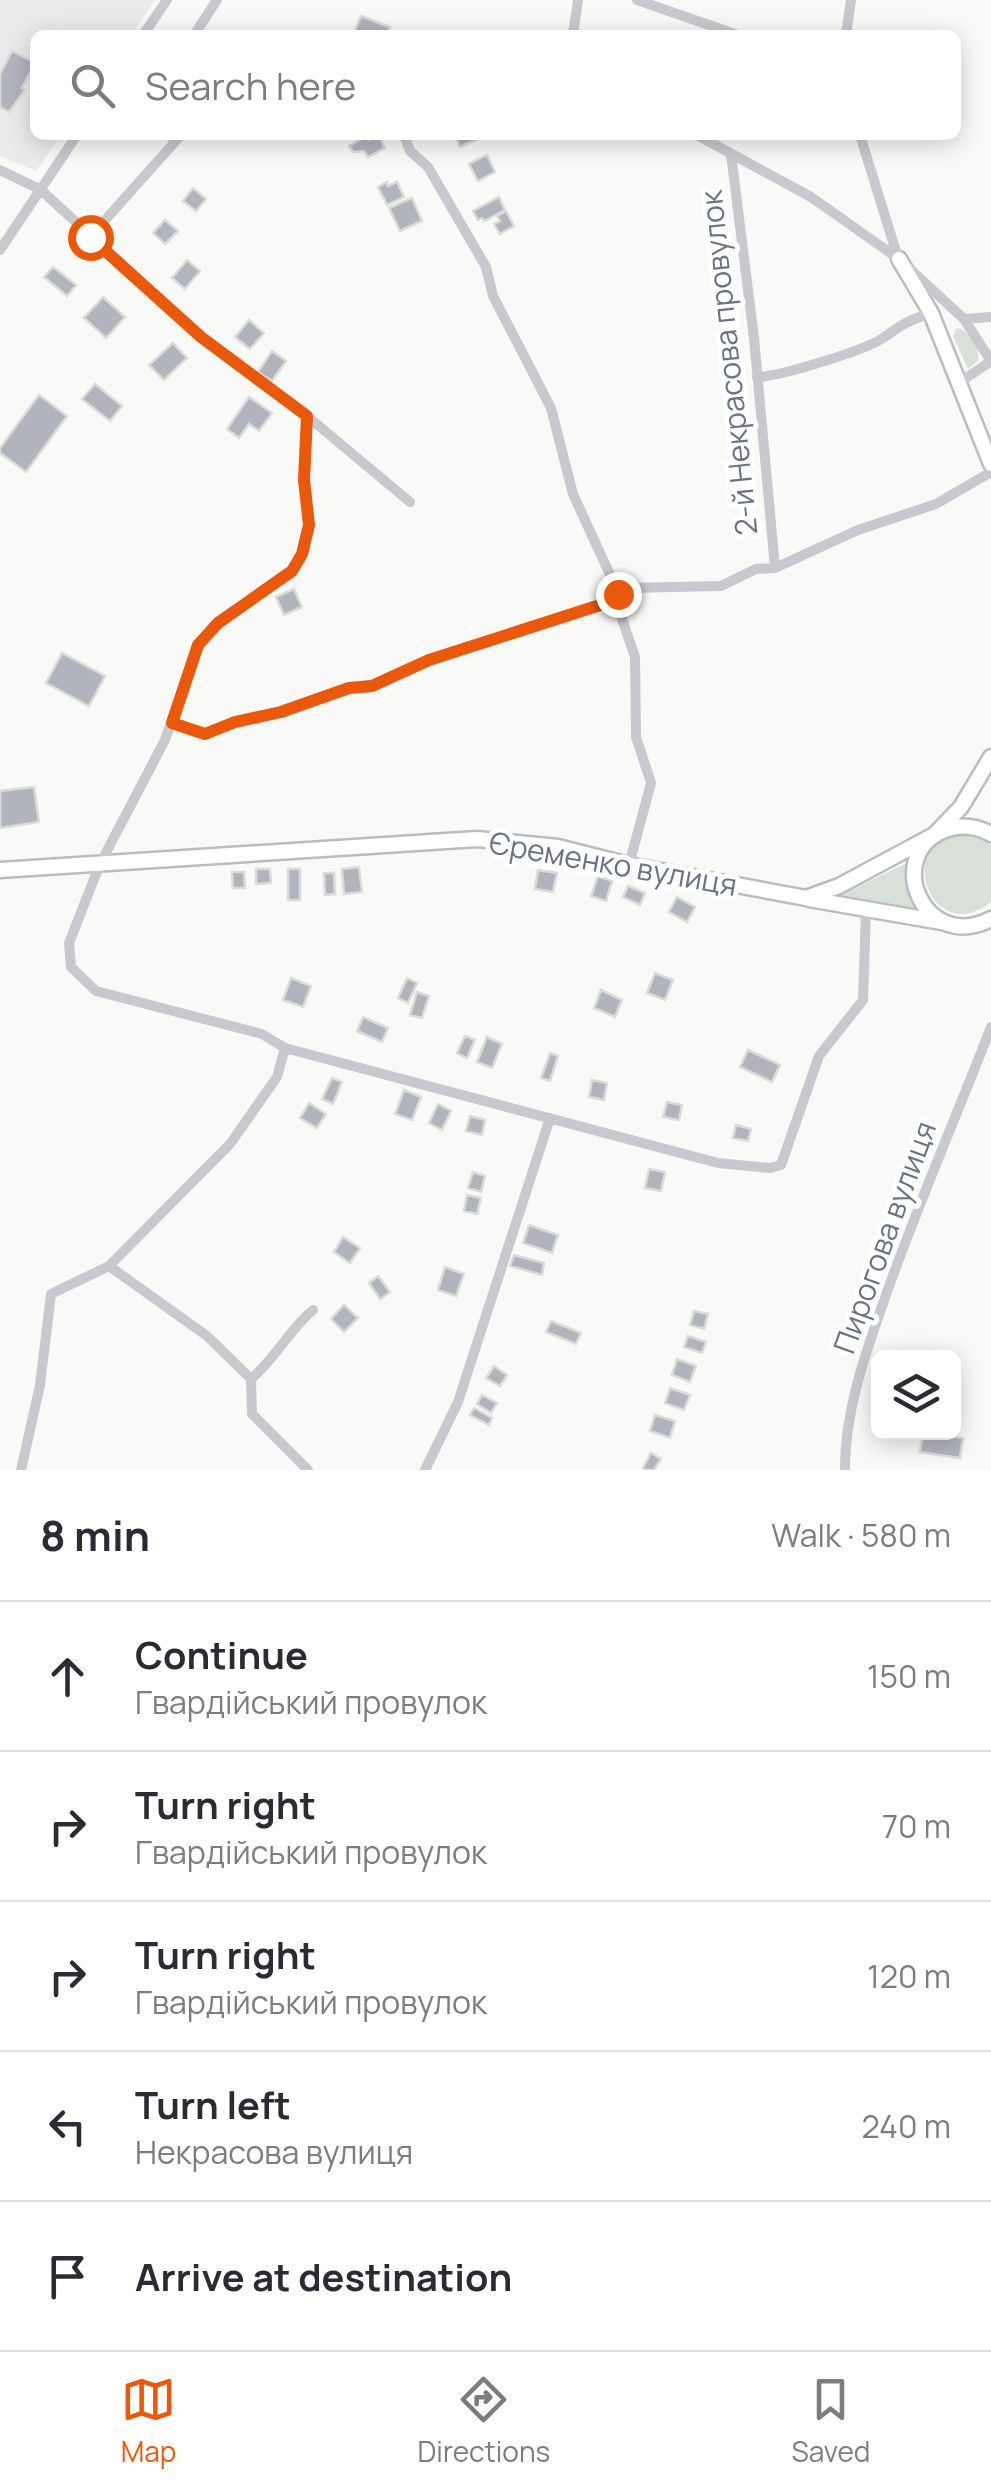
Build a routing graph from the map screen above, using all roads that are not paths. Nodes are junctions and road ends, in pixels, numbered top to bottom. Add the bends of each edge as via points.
1 (167, 0) edge
2 (217, 0) edge
3 (578, 0) edge
4 (637, 0) edge
5 (851, 0) edge
6 (146, 30) edge
7 (197, 30) edge
8 (574, 30) edge
9 (724, 30) edge
10 (847, 30) edge
11 (74, 140) edge
12 (177, 140) edge
13 (406, 140) edge
14 (705, 140) edge
15 (862, 140) edge
16 (731, 154) junction
17 (0, 170) edge
18 (41, 190) junction
19 (90, 237) junction
20 (0, 250) edge
21 (898, 259) junction
22 (931, 314) junction
23 (991, 318) edge
24 (964, 319) junction
25 (991, 361) edge
26 (757, 377) junction
27 (959, 384) junction
28 (307, 416) junction
29 (991, 464) edge
30 (991, 472) edge
31 (410, 502) dead end
32 (775, 568) junction
33 (618, 594) junction
34 (172, 723) junction
35 (991, 757) edge
36 (991, 834) edge
37 (934, 835) junction
38 (100, 864) junction
39 (628, 865) junction
40 (0, 870) edge
41 (806, 898) junction
42 (866, 910) junction
43 (991, 922) edge
44 (946, 923) junction
45 (991, 1027) edge
46 (286, 1048) junction
47 (550, 1118) junction
48 (108, 1266) junction
49 (313, 1310) dead end
50 (251, 1379) junction
51 (21, 1470) edge
52 (308, 1470) edge
53 (425, 1470) edge
54 (845, 1470) edge

1 - 6 street
2 - 7 street
3 - 8 street
4 - 9 street
5 - 10 street
11 - 18 street
12 - 19 street
13 - 33 street via 486,267 493,296 551,408 573,494
14 - 16 street
15 - 21 street
16 - 21 street via 811,197
16 - 26 street, 2-й Некрасова провулок
17 - 18 street
18 - 19 street
18 - 20 street
19 - 28 street via 201,337
21 - 22 street
21 - 24 street
22 - 26 street via 865,345 776,377
22 - 27 street
23 - 24 street
24 - 25 street
25 - 27 street
26 - 32 street, 2-й Некрасова провулок
27 - 29 street
28 - 31 street
28 - 34 street via 309,525 302,554 292,571 198,645
30 - 32 street via 936,504
32 - 33 street via 756,568 722,586 627,588
33 - 34 street via 372,686 205,734
33 - 39 street via 635,657 636,737 650,783
34 - 38 street
35 - 37 street via 960,808
36 - 37 street via 962,826
37 - 41 street
37 - 44 street via 917,859 916,888 930,913
38 - 39 street, Єременко вулиця via 477,838
38 - 40 street, Єременко вулиця
38 - 46 street via 68,943 70,967 96,991 262,1034
39 - 41 street, Єременко вулиця
41 - 42 street, Єременко вулиця
42 - 44 street, Єременко вулиця
42 - 47 street via 863,1000 819,1056 780,1164 718,1163
43 - 44 street, Єременко вулиця
45 - 54 street, Пирогова вулиця via 872,1335 845,1437
46 - 47 street
46 - 48 street via 277,1078 230,1144
47 - 53 street via 458,1402
48 - 50 street via 207,1336
48 - 51 street via 51,1294
49 - 50 street
50 - 52 street via 252,1414

